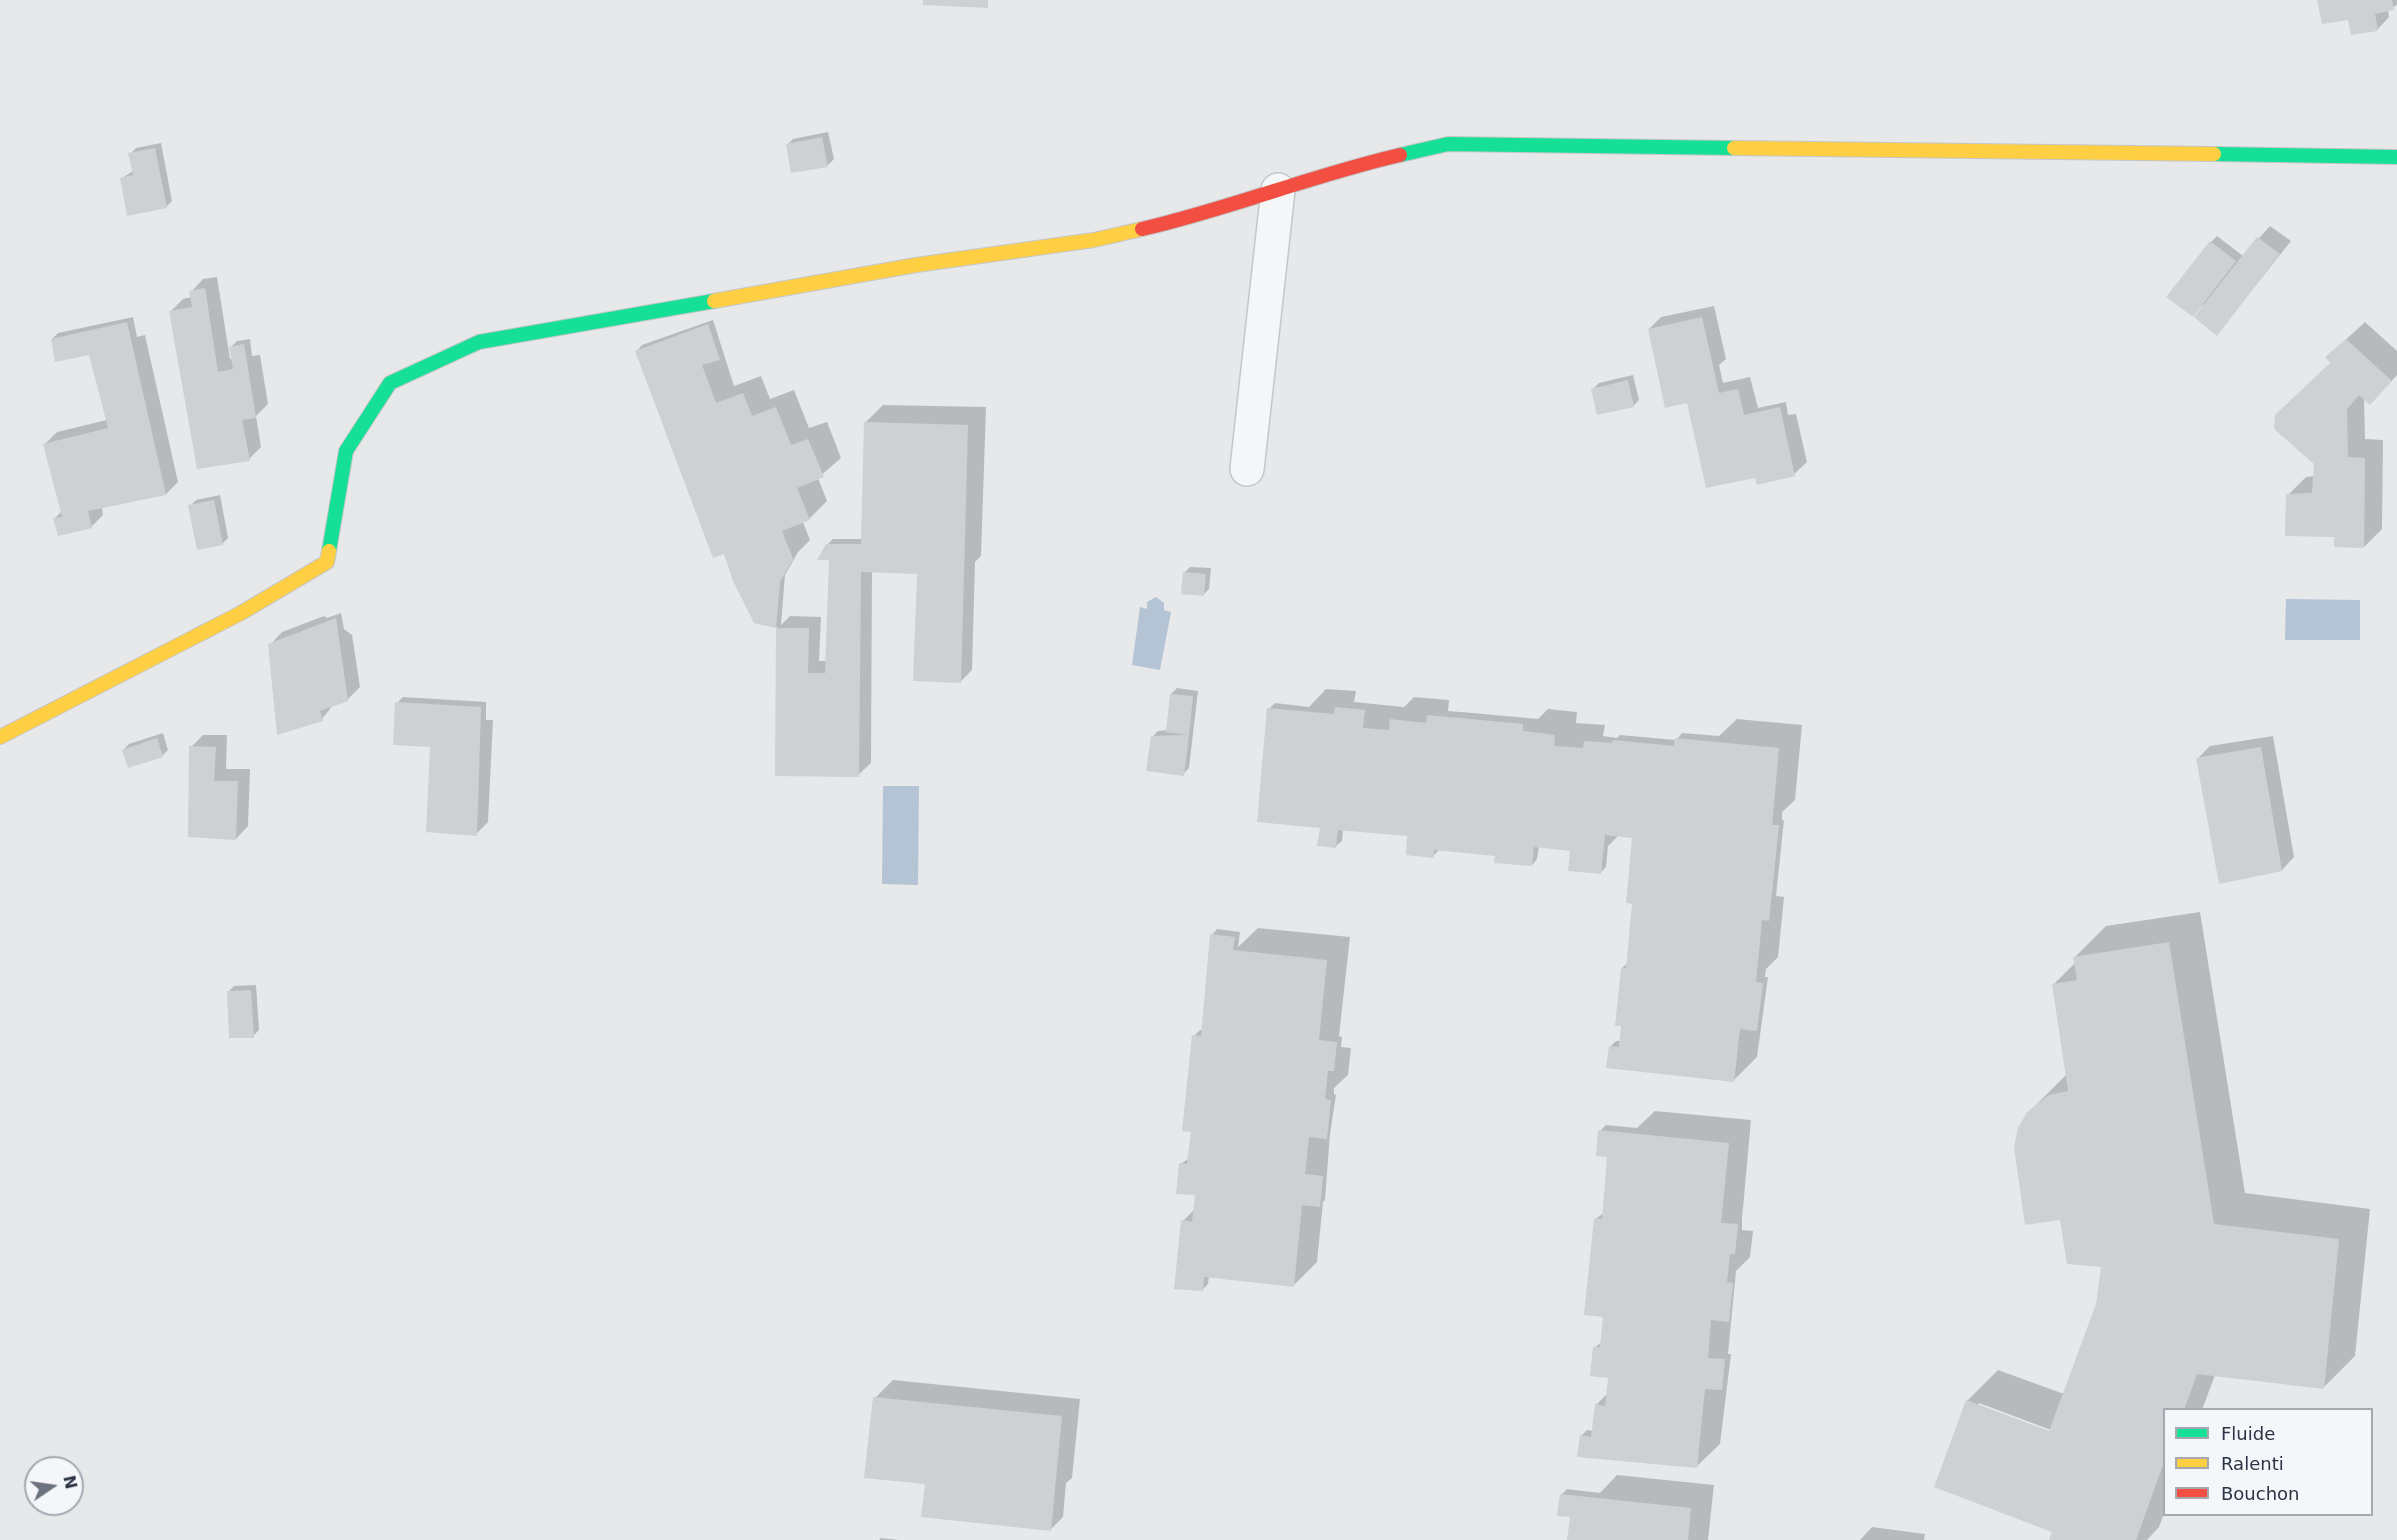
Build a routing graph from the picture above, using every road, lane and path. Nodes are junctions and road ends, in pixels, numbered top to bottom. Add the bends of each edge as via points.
1 (2397, 157) edge
2 (1278, 190) junction
3 (1247, 469) dead end
4 (0, 737) edge

1 - 2 street via 1448,144 1346,167
2 - 3 street
2 - 4 street via 1202,215 1094,240 916,265 479,342 390,383 346,451 327,562 241,613

